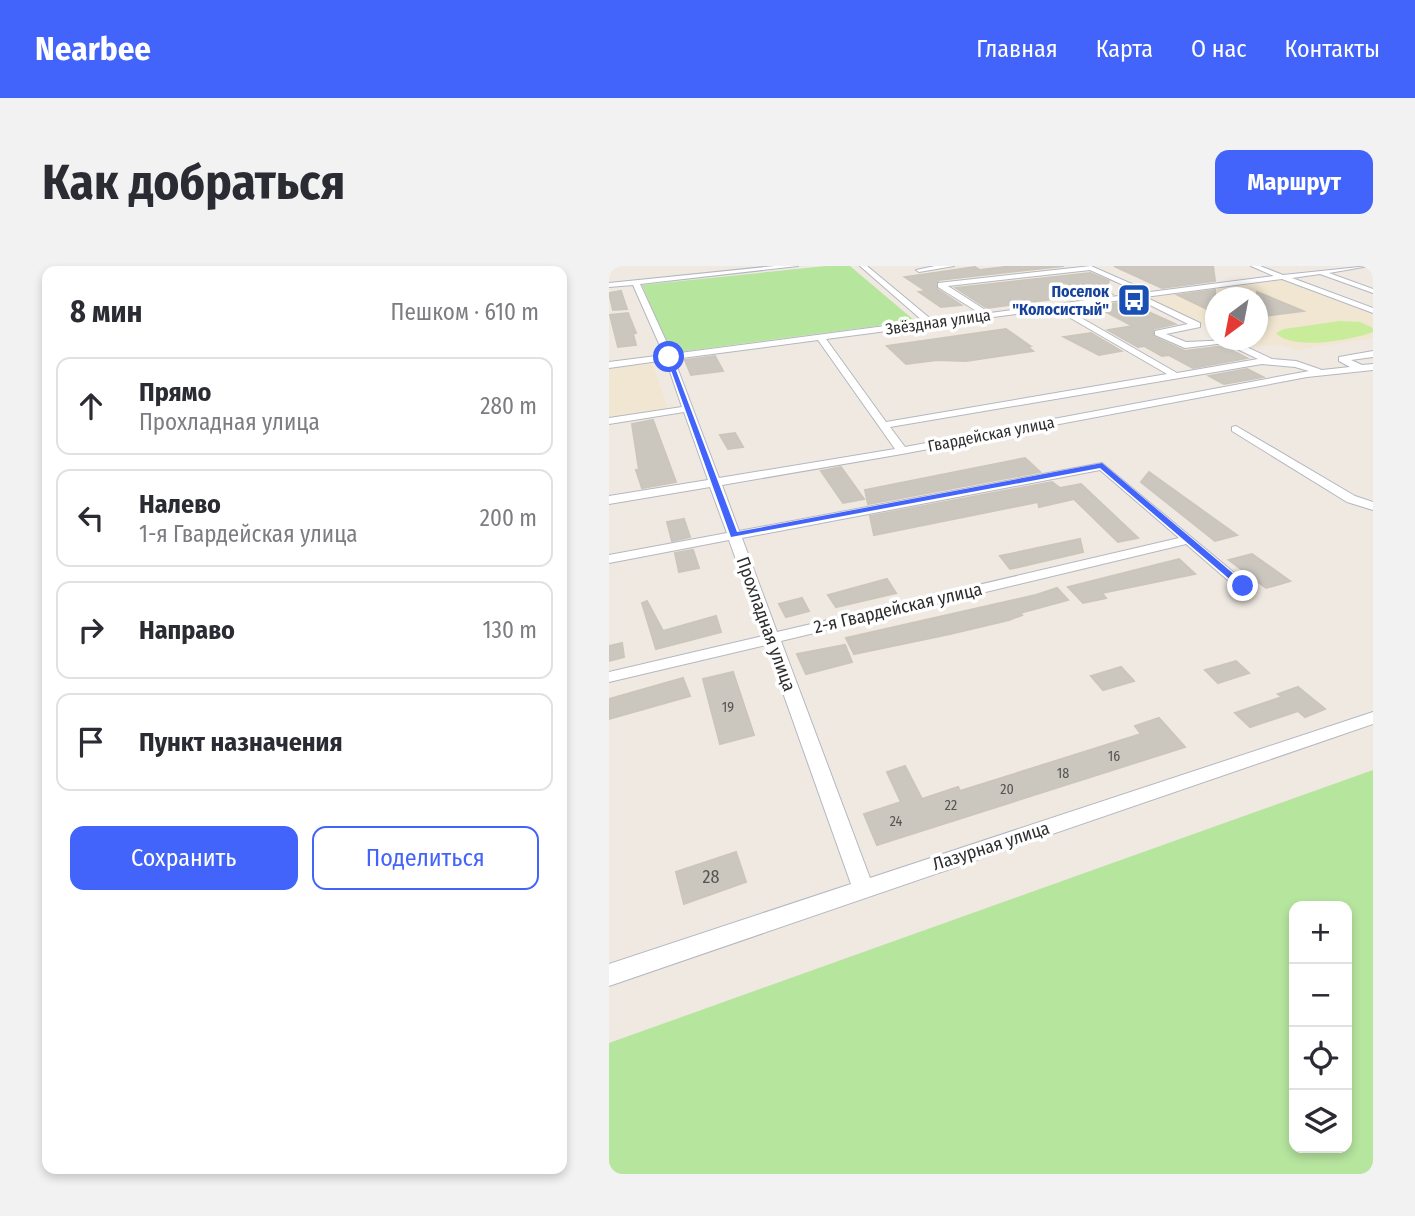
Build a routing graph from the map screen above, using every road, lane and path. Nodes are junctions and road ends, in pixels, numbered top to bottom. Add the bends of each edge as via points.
1 (738, 266) edge
2 (795, 266) edge
3 (863, 266) edge
4 (951, 266) edge
5 (1254, 266) edge
6 (1366, 266) edge
7 (1094, 267) edge
8 (693, 268) edge
9 (1075, 268) edge
10 (919, 270) dead end
11 (1319, 272) junction
12 (1281, 276) junction
13 (636, 283) junction
14 (609, 285) edge
15 (1373, 291) edge
16 (1139, 296) junction
17 (1055, 306) junction
18 (1373, 312) edge
19 (988, 315) junction
20 (930, 323) junction
21 (1197, 325) junction
22 (1205, 329) edge
23 (821, 338) junction
24 (1205, 343) edge
25 (1247, 350) edge
26 (1373, 354) edge
27 (669, 357) junction
28 (1269, 361) junction
29 (609, 365) edge
30 (1368, 368) edge
31 (1193, 372) junction
32 (1321, 373) junction
33 (1175, 375) junction
34 (1226, 390) junction
35 (1031, 400) junction
36 (1040, 407) dead end
37 (687, 409) junction
38 (1050, 414) dead end
39 (609, 421) edge
40 (1060, 421) junction
41 (884, 425) junction
42 (1236, 429) dead end
43 (902, 451) junction
44 (713, 483) junction
45 (609, 500) edge
46 (1373, 506) edge
47 (734, 535) junction
48 (1187, 540) junction
49 (609, 559) edge
50 (1243, 586) dead end
51 (771, 638) junction
52 (609, 677) edge
53 (1373, 718) edge
54 (863, 888) junction
55 (609, 975) edge

1 - 8 street
2 - 13 street
3 - 20 street
4 - 10 street
5 - 12 street
6 - 11 street, Звёздная улица
7 - 9 street
7 - 16 street
9 - 19 street via 941,285
11 - 12 street, Звёздная улица
11 - 15 street
12 - 16 street, Звёздная улица
12 - 18 street
13 - 14 street
13 - 27 street, Прохладная улица
16 - 17 street, Звёздная улица
16 - 21 street
17 - 19 street, Звёздная улица
17 - 33 street
19 - 20 street, Звёздная улица
20 - 23 street, Звёздная улица
21 - 22 street
21 - 24 street via 1158,333 1185,345
23 - 27 street, Звёздная улица
23 - 41 street
25 - 28 street
26 - 30 street via 1342,359
27 - 29 street, Звёздная улица
27 - 37 street, Прохладная улица
28 - 31 street
28 - 32 street
30 - 32 street, Гвардейская улица
31 - 33 street
31 - 34 street
32 - 34 street, Гвардейская улица
33 - 35 street
34 - 40 street, Гвардейская улица
35 - 36 street
35 - 41 street
37 - 39 street
37 - 44 street, Прохладная улица
38 - 40 street
40 - 43 street, Гвардейская улица
41 - 43 street
42 - 46 street via 1351,499
43 - 44 street, Гвардейская улица
44 - 45 street, Гвардейская улица
44 - 47 street, Прохладная улица
47 - 48 street via 1102,466
47 - 49 street
47 - 51 street, Прохладная улица
48 - 50 street
48 - 51 street, 2-я Гвардейская улица
51 - 52 street, 2-я Гвардейская улица
51 - 54 street, Прохладная улица
53 - 54 street, Лазурная улица
54 - 55 street, Лазурная улица

